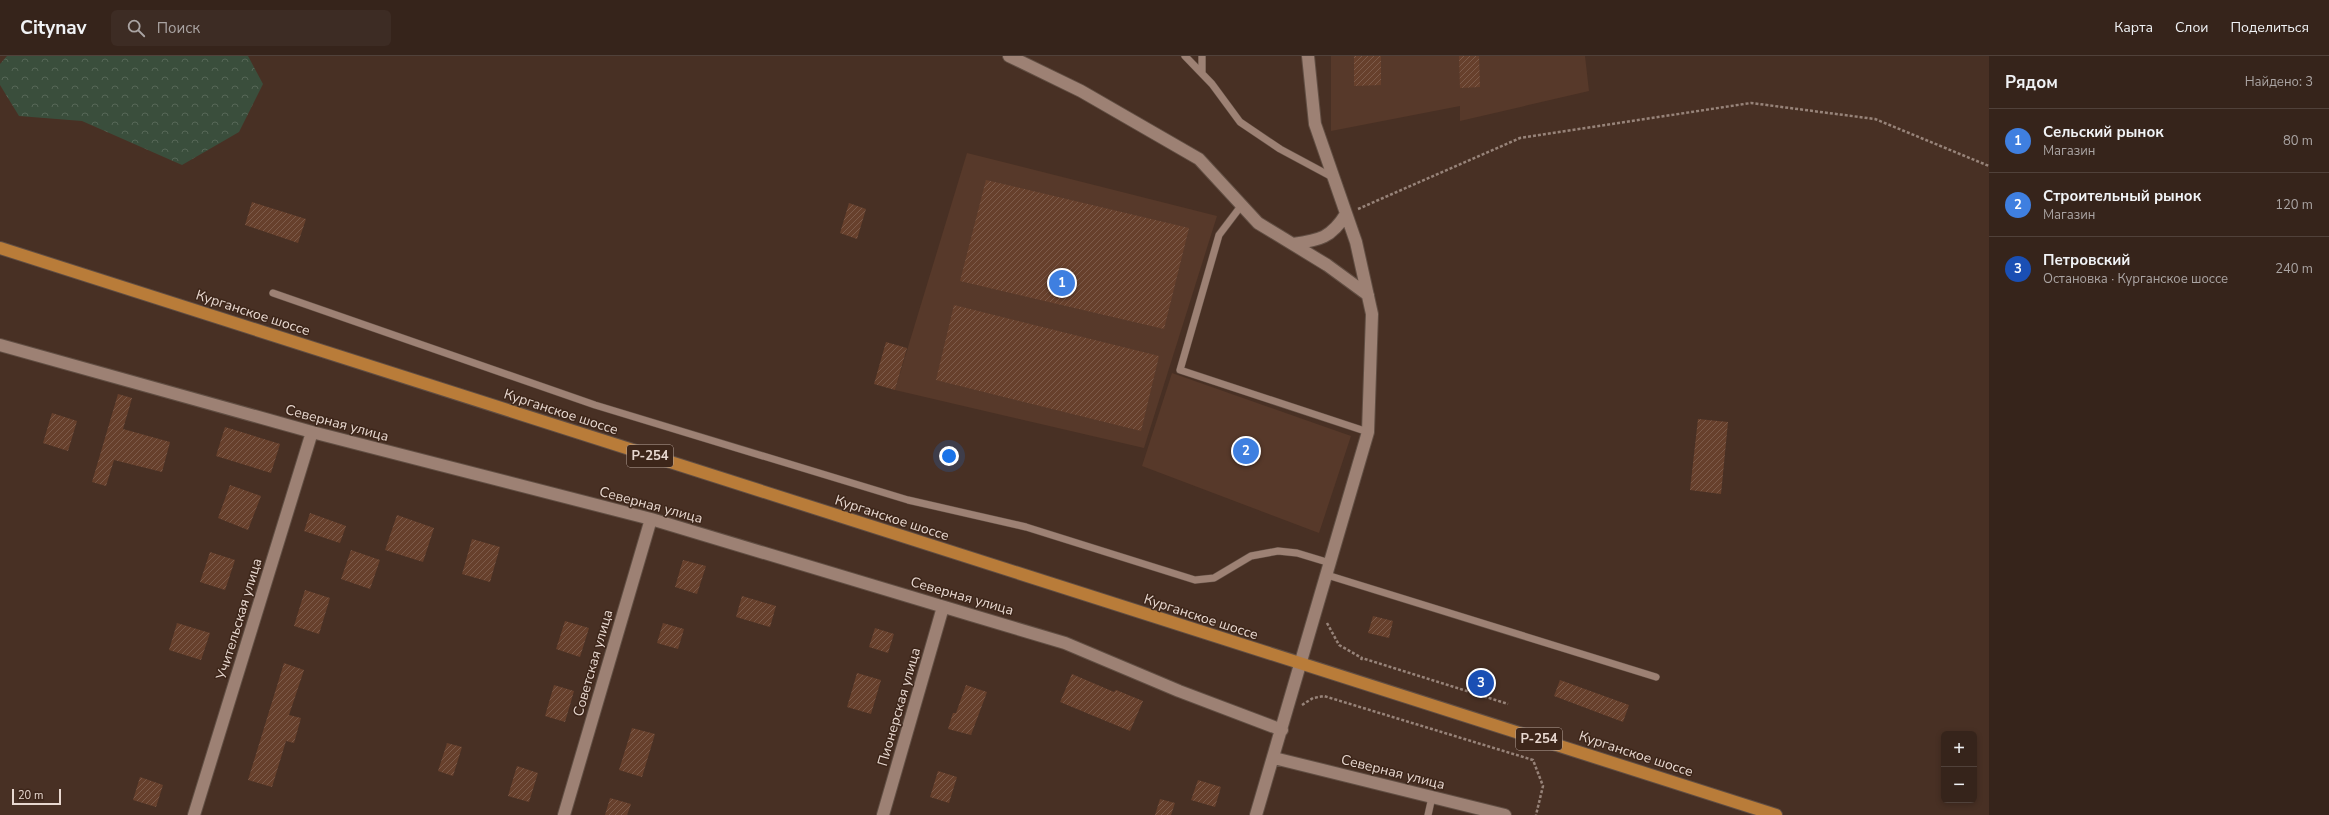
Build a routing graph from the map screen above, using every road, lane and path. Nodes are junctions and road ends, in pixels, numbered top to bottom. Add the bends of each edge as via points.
1 (1009, 56) edge
2 (1185, 56) edge
3 (1202, 56) edge
4 (1308, 56) edge
5 (1202, 73) junction
6 (1989, 166) edge
7 (1334, 178) junction
8 (1241, 206) junction
9 (1346, 214) junction
10 (1293, 244) junction
11 (0, 248) edge
12 (274, 293) dead end
13 (1368, 295) junction
14 (0, 345) edge
15 (312, 432) junction
16 (1368, 432) junction
17 (650, 519) junction
18 (1328, 569) junction
19 (1319, 602) junction
20 (943, 607) junction
21 (1301, 665) junction
22 (1656, 677) dead end
23 (1508, 704) dead end
24 (1300, 706) dead end
25 (1282, 730) junction
26 (1274, 758) junction
27 (1432, 797) junction
28 (194, 815) edge
29 (564, 815) edge
30 (883, 815) edge
31 (1256, 815) edge
32 (1428, 815) edge
33 (1505, 815) edge
34 (1536, 815) edge
35 (1776, 815) edge

1 - 8 street via 1081,91 1199,159
2 - 5 lane
3 - 5 lane
4 - 7 street via 1315,124
5 - 7 lane via 1240,122 1280,149
6 - 9 path via 1875,119 1751,103 1520,138
7 - 9 street
8 - 10 street via 1258,223
8 - 16 lane via 1219,235 1180,370
9 - 10 street via 1336,229 1321,240
9 - 13 street via 1356,242
10 - 13 street
11 - 21 main road, Курганское шоссе / Р-254
12 - 18 lane via 595,405 908,500 1026,527 1195,580 1214,578 1251,556 1278,551 1296,553
13 - 16 street via 1372,314
14 - 15 street, Северная улица
15 - 17 street, Северная улица
15 - 28 street, Учительская улица
16 - 18 street
17 - 20 street, Северная улица
17 - 29 street, Советская улица
18 - 19 street
18 - 22 lane
19 - 21 street
19 - 23 path via 1339,645 1361,659
20 - 25 street, Северная улица via 1065,643 1179,691
20 - 30 street, Пионерская улица
21 - 25 street
21 - 35 main road, Курганское шоссе / Р-254
24 - 34 path via 1313,698 1324,696 1533,760 1543,786
25 - 26 street
26 - 27 street, Северная улица
26 - 31 street
27 - 32 lane
27 - 33 street, Северная улица

